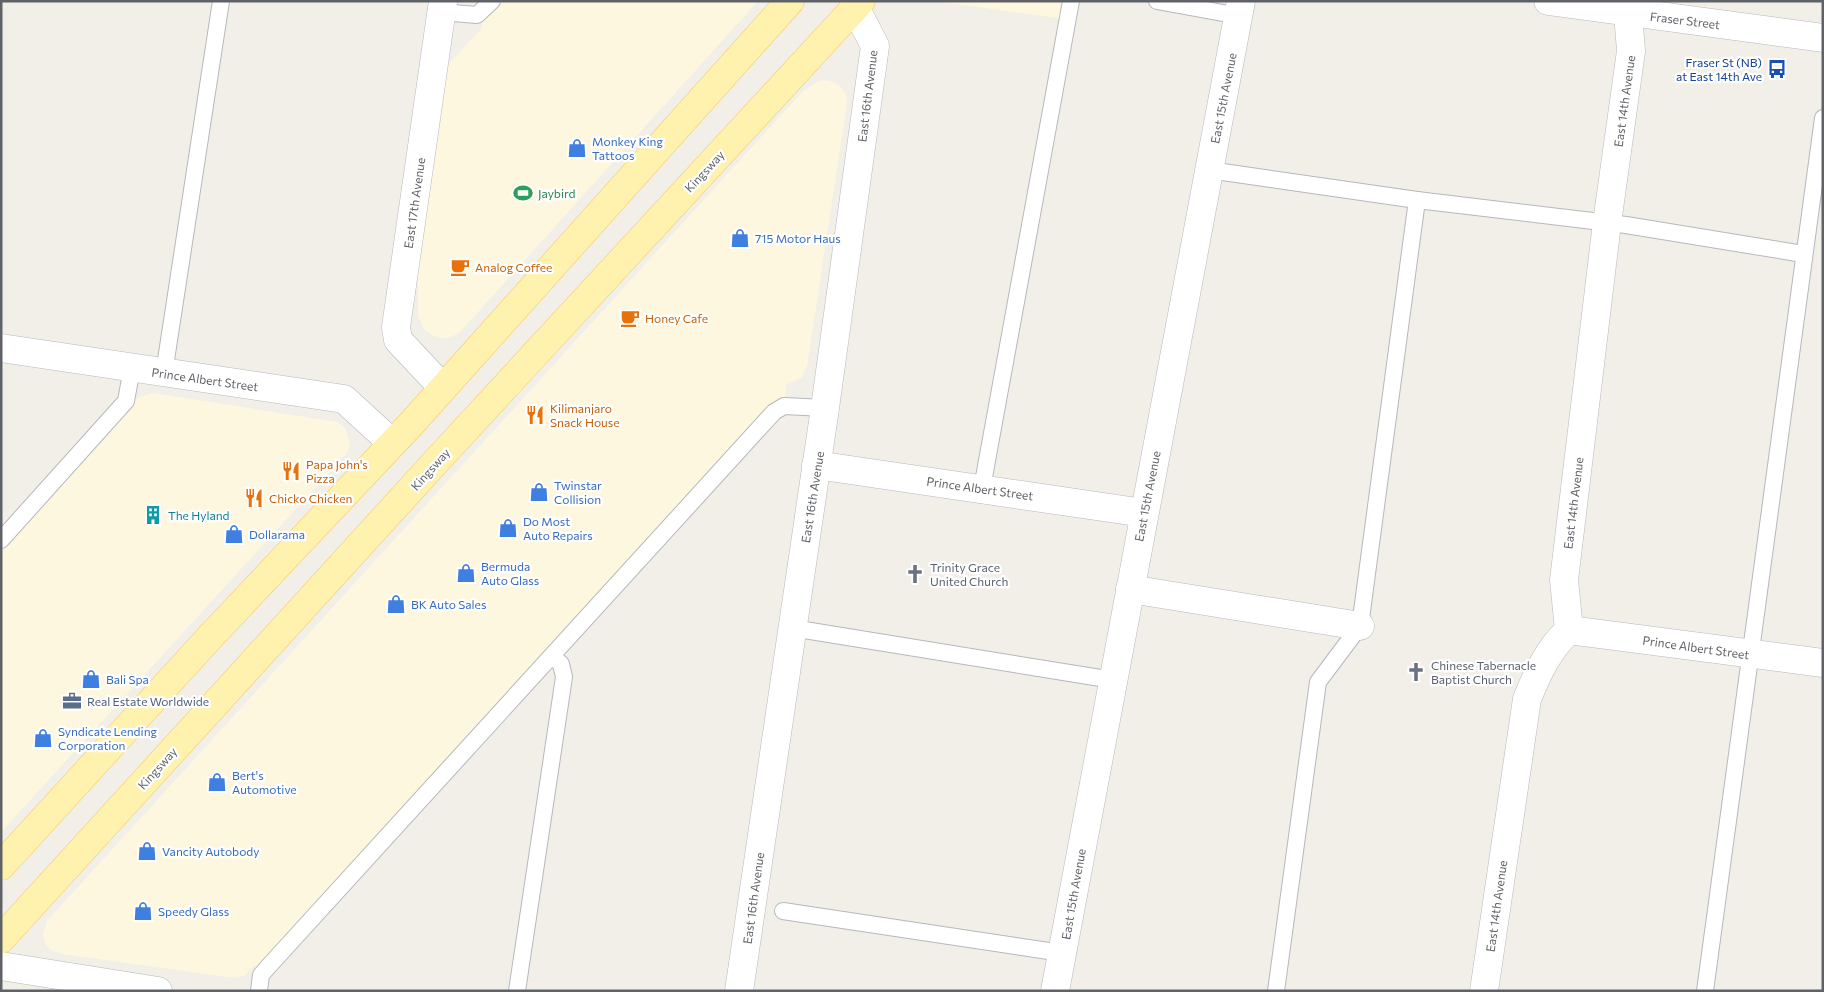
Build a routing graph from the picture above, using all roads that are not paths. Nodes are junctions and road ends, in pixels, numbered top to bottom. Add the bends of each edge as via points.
1 (221, 1) edge
2 (492, 1) edge
3 (790, 1) edge
4 (1071, 1) edge
5 (1157, 1) edge
6 (1548, 1) edge
7 (858, 4) edge
8 (442, 7) edge
9 (1627, 7) edge
10 (1240, 9) edge
11 (1823, 38) edge
12 (1823, 118) edge
13 (1209, 170) junction
14 (1417, 200) junction
15 (1607, 224) junction
16 (1804, 254) junction
17 (1, 348) edge
18 (132, 368) junction
19 (164, 373) junction
20 (442, 388) junction
21 (825, 408) junction
22 (392, 444) junction
23 (816, 465) junction
24 (982, 488) junction
25 (1144, 513) junction
26 (1, 540) edge
27 (1130, 589) junction
28 (1360, 626) junction
29 (792, 628) junction
30 (1569, 630) junction
31 (1750, 654) junction
32 (552, 656) junction
33 (1823, 662) edge
34 (1113, 680) junction
35 (1, 866) edge
36 (783, 911) dead end
37 (1, 939) edge
38 (1062, 953) junction
39 (1, 966) edge
40 (158, 991) edge
41 (259, 991) edge
42 (517, 991) edge
43 (739, 991) edge
44 (1056, 991) edge
45 (1276, 991) edge
46 (1484, 991) edge
47 (1705, 991) edge

1 - 19 lane
2 - 8 lane via 477,15
3 - 20 main road
4 - 24 lane
5 - 10 lane
6 - 9 street, Fraser Street
7 - 21 street, East 16th Avenue via 875,46
7 - 37 main road, Kingsway
8 - 20 street, East 17th Avenue via 396,327 398,340
9 - 11 street, Fraser Street
9 - 15 street, East 14th Avenue via 1631,51
10 - 13 street, East 15th Avenue
12 - 16 lane
13 - 14 lane
13 - 25 street, East 15th Avenue
14 - 15 lane
14 - 28 lane
15 - 16 lane
15 - 30 street, East 14th Avenue via 1564,580
16 - 31 lane
17 - 18 street, Prince Albert Street
18 - 19 street, Prince Albert Street
18 - 26 lane via 126,401
19 - 22 street, Prince Albert Street via 344,400
20 - 22 main road
21 - 23 street, East 16th Avenue
21 - 32 lane via 794,405 774,412
22 - 35 main road
23 - 24 street, Prince Albert Street
23 - 29 street, East 16th Avenue
24 - 25 street, Prince Albert Street
25 - 27 street, East 15th Avenue
27 - 28 street
27 - 34 street, East 15th Avenue
28 - 45 lane via 1318,682
29 - 34 lane
29 - 43 street, East 16th Avenue
30 - 31 street, Prince Albert Street
30 - 46 street, East 14th Avenue via 1546,657 1527,699
31 - 33 street, Prince Albert Street
31 - 47 lane
32 - 41 lane via 267,968 261,975
32 - 42 lane via 561,664 564,677
34 - 38 street, East 15th Avenue
36 - 38 lane
38 - 44 street, East 15th Avenue
39 - 40 street

